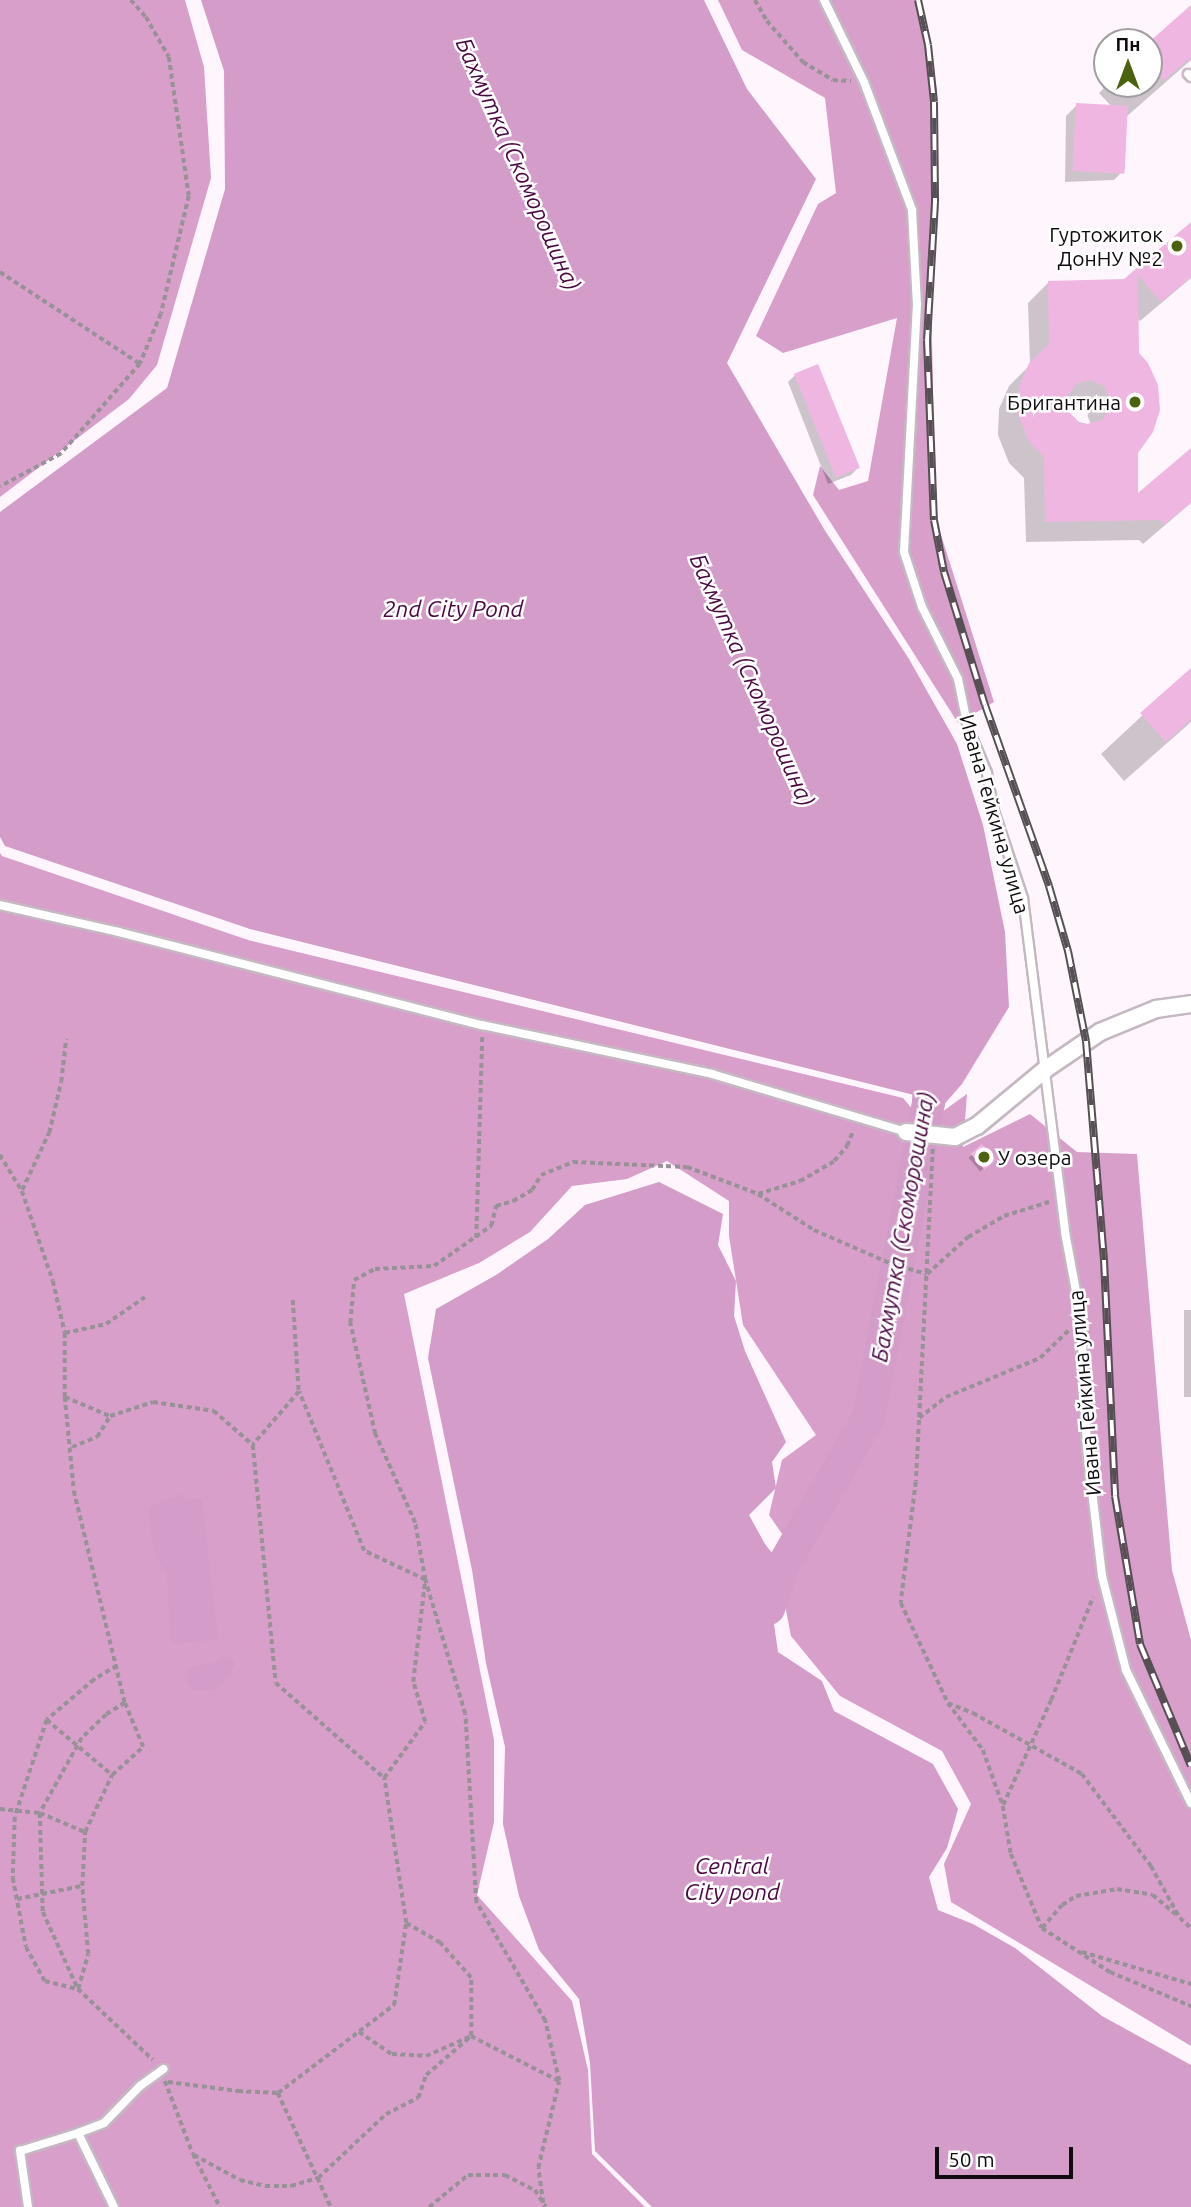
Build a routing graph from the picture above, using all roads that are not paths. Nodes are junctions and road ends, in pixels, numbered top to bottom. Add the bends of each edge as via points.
1 (824, 0) edge
2 (0, 905) edge
3 (1191, 1004) edge
4 (1046, 1069) junction
5 (906, 1132) joint
6 (1191, 1803) edge
7 (163, 2068) road end
8 (78, 2133) junction
9 (28, 2207) edge
10 (114, 2207) edge

1 - 4 lane, Ивана Гейкина улица via 864,82 912,210 917,304 904,552 922,607 958,679 968,728 987,773 994,811 1023,898
2 - 5 lane via 482,1026 712,1074
3 - 4 street via 1126,1019
4 - 5 street via 955,1137
4 - 6 lane, Ивана Гейкина улица via 1081,1318 1087,1448 1101,1576 1126,1670
7 - 8 lane via 104,2123
8 - 9 lane via 20,2151
8 - 10 lane

